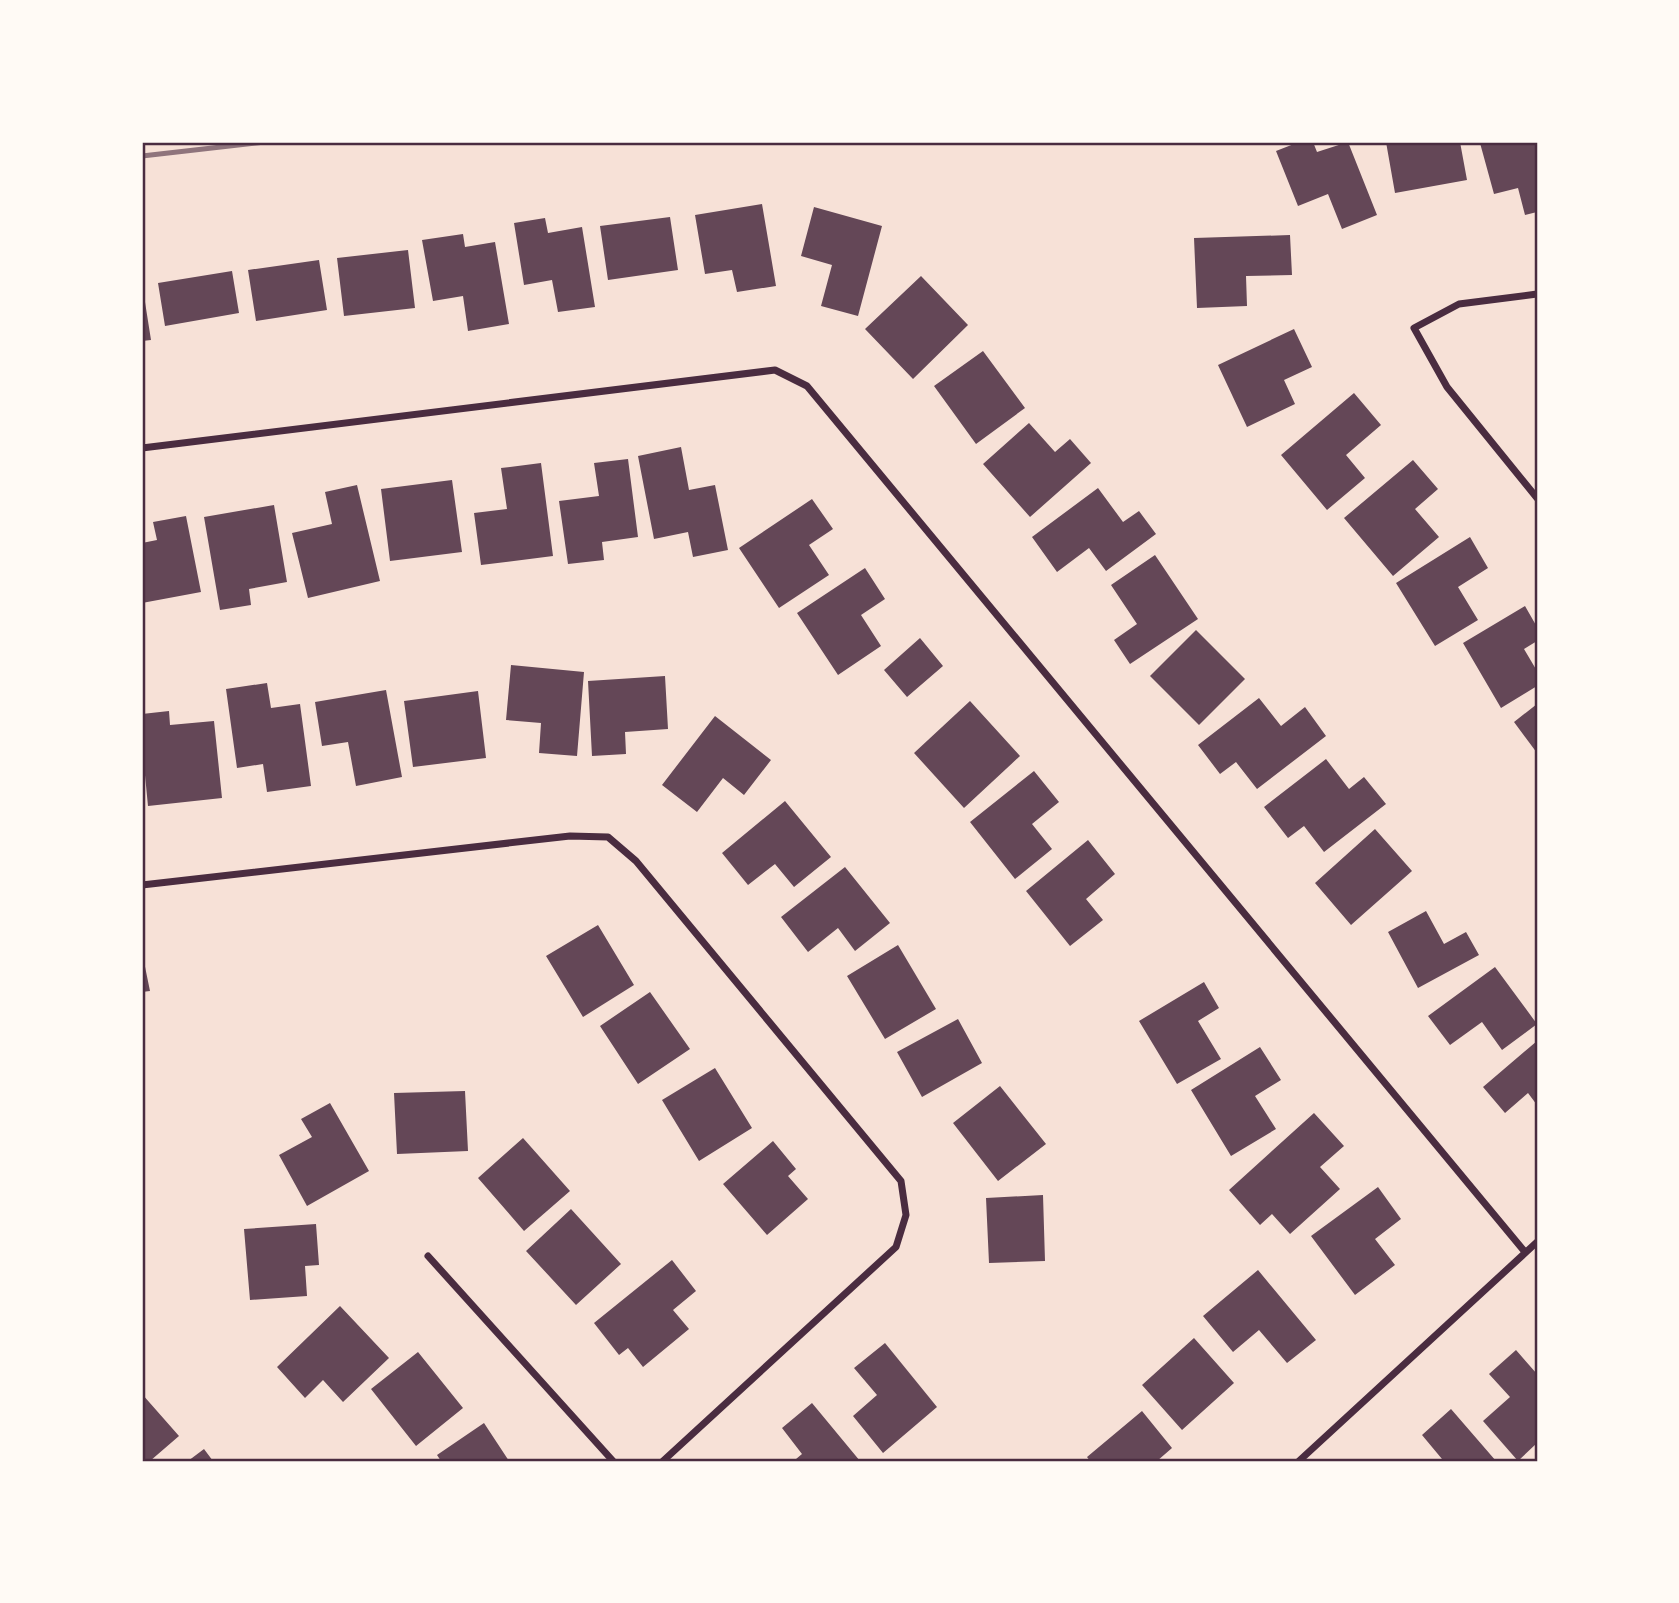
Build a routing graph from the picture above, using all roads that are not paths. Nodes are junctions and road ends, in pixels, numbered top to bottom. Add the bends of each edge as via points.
1 (1537, 294) edge
2 (142, 448) edge
3 (1537, 498) edge
4 (142, 885) edge
5 (1537, 1242) edge
6 (1525, 1252) junction
7 (428, 1256) dead end
8 (613, 1461) edge
9 (663, 1461) edge
10 (1299, 1461) edge

1 - 3 street via 1459,303 1414,328 1447,387
2 - 6 street via 775,370 807,386
4 - 9 street via 570,836 608,837 636,862 901,1181 906,1215 896,1247
5 - 6 street
6 - 10 street
7 - 8 street

